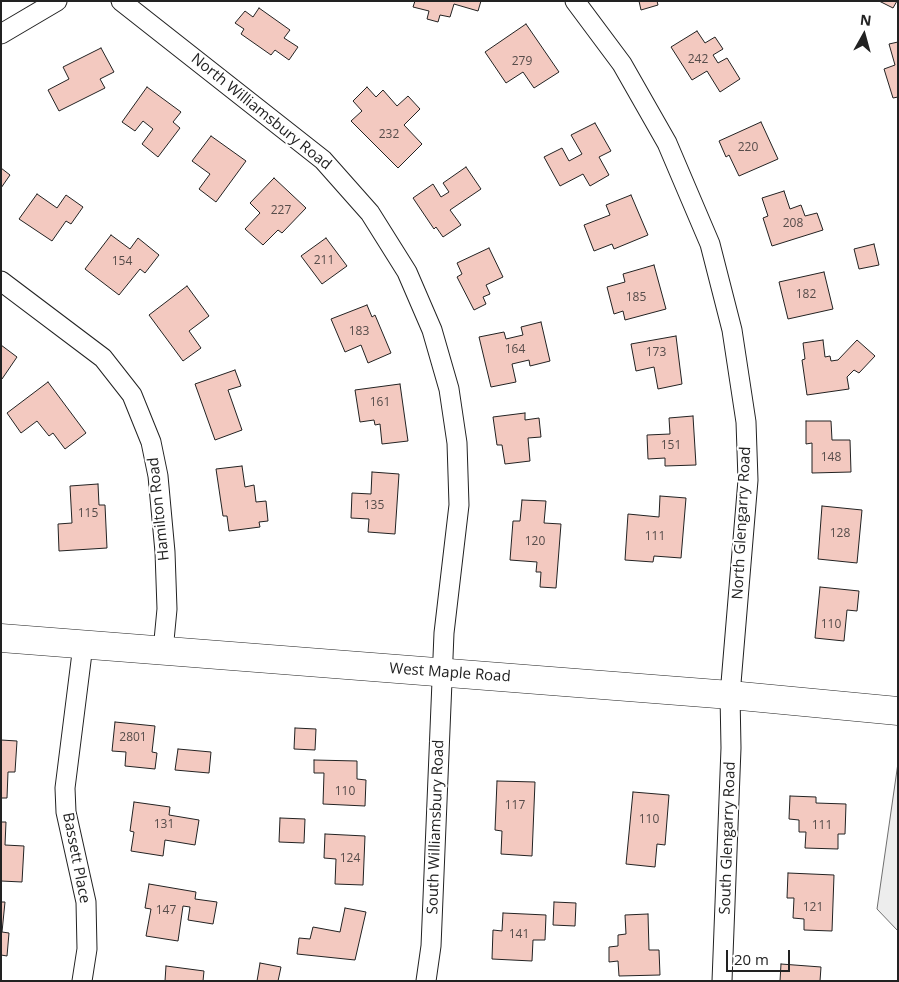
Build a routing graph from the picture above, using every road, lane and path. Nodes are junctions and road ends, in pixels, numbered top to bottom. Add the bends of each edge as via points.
1 (57, 1) edge
2 (121, 1) edge
3 (575, 1) edge
4 (1, 34) edge
5 (1, 281) edge
6 (1, 638) edge
7 (83, 645) junction
8 (163, 651) junction
9 (443, 673) junction
10 (730, 695) junction
11 (898, 711) edge
12 (82, 981) edge
13 (426, 981) edge
14 (722, 981) edge

1 - 4 street
2 - 9 street, North Williamsbury Road via 323,160 370,213 407,272 432,330 449,389 457,443 459,505 444,633
3 - 10 street, North Glengarry Road via 622,64 668,144 710,244 732,330 746,422 748,480
5 - 8 street, Hamilton Road via 103,358 132,395 151,442 158,476 166,600
6 - 7 main road, West Maple Road
7 - 8 main road, West Maple Road
7 - 12 street, Bassett Place via 66,788 66,812 86,902 87,949
8 - 9 main road, West Maple Road
9 - 10 main road, West Maple Road
9 - 13 street, South Williamsbury Road via 432,946
10 - 11 main road, West Maple Road
10 - 14 street, South Glengarry Road via 732,748

